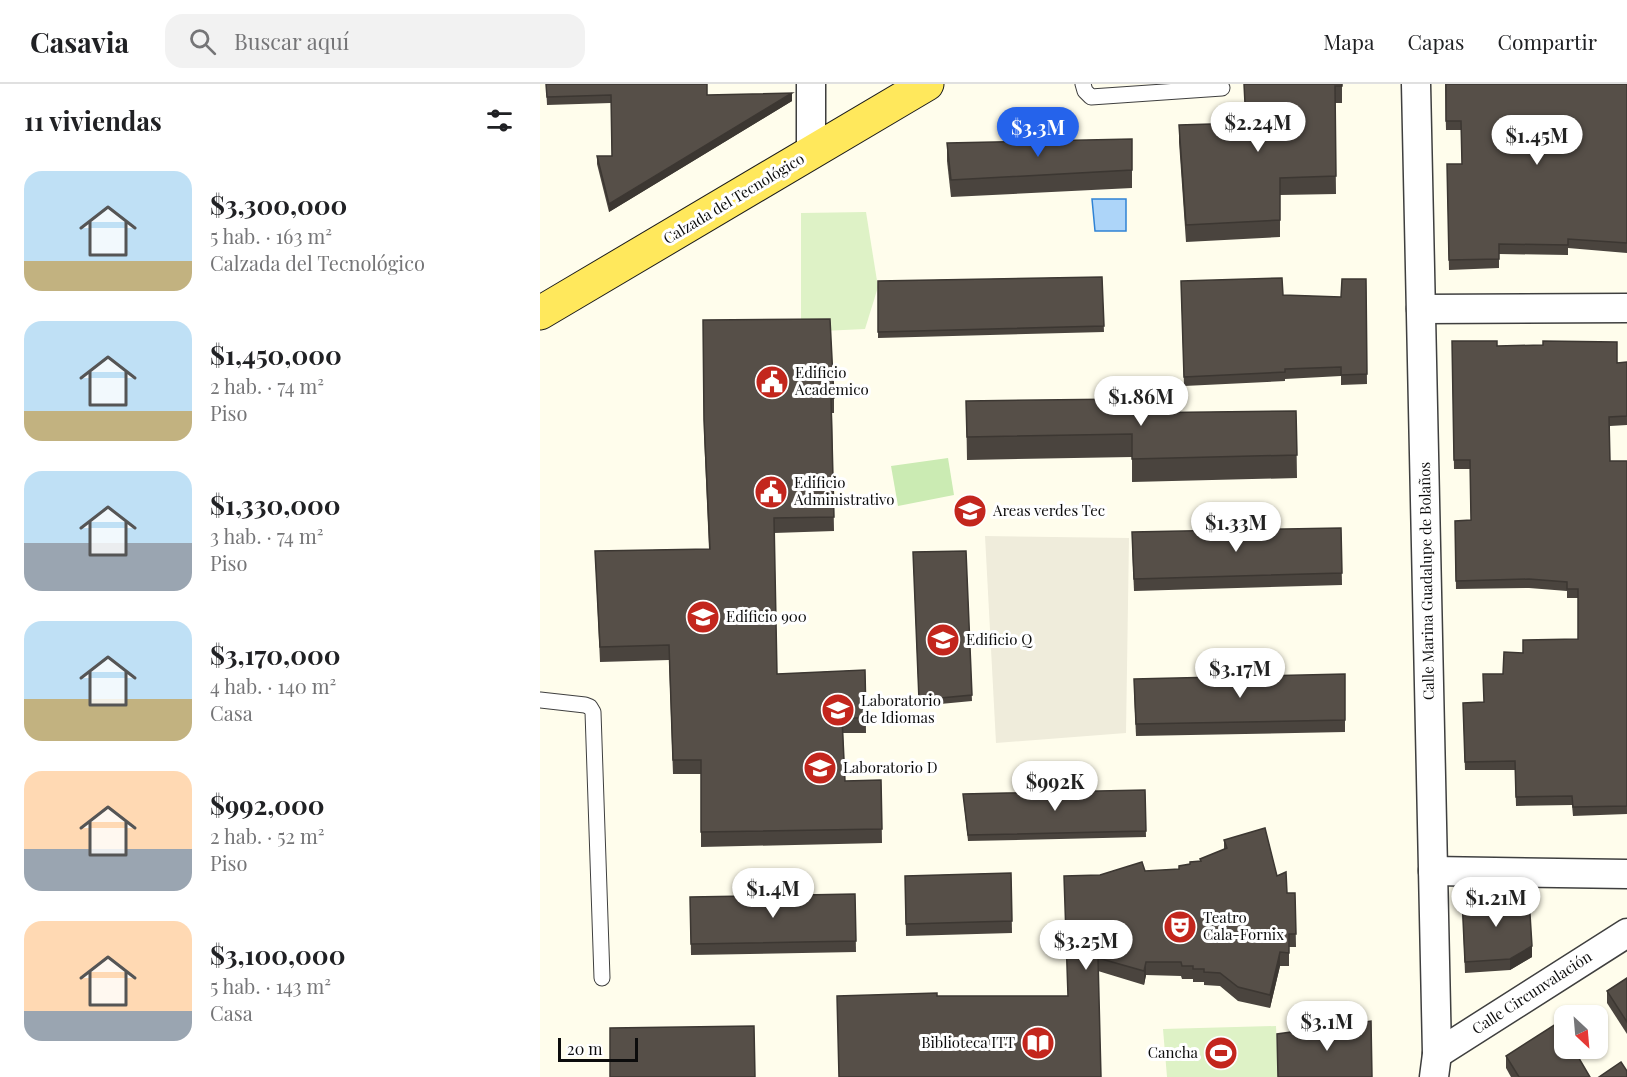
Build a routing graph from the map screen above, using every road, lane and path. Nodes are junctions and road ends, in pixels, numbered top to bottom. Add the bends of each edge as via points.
1 (811, 84) edge
2 (927, 84) edge
3 (1083, 84) edge
4 (1416, 84) edge
5 (1222, 88) dead end
6 (811, 153) junction
7 (1627, 308) edge
8 (1421, 309) junction
9 (540, 313) edge
10 (540, 700) edge
11 (1433, 871) junction
12 (1627, 874) edge
13 (1627, 933) edge
14 (602, 978) dead end
15 (1436, 1066) edge

1 - 6 street
2 - 6 main road, Calzada del Tecnológico
3 - 5 lane via 1090,97
4 - 8 street, Calle Marina Guadalupe de Bolaños
6 - 9 main road, Calzada del Tecnológico
7 - 8 street
8 - 11 street, Calle Marina Guadalupe de Bolaños
10 - 14 lane via 585,705 593,712
11 - 12 street
11 - 15 street, Calle Marina Guadalupe de Bolaños
13 - 15 street, Calle Circunvalación

